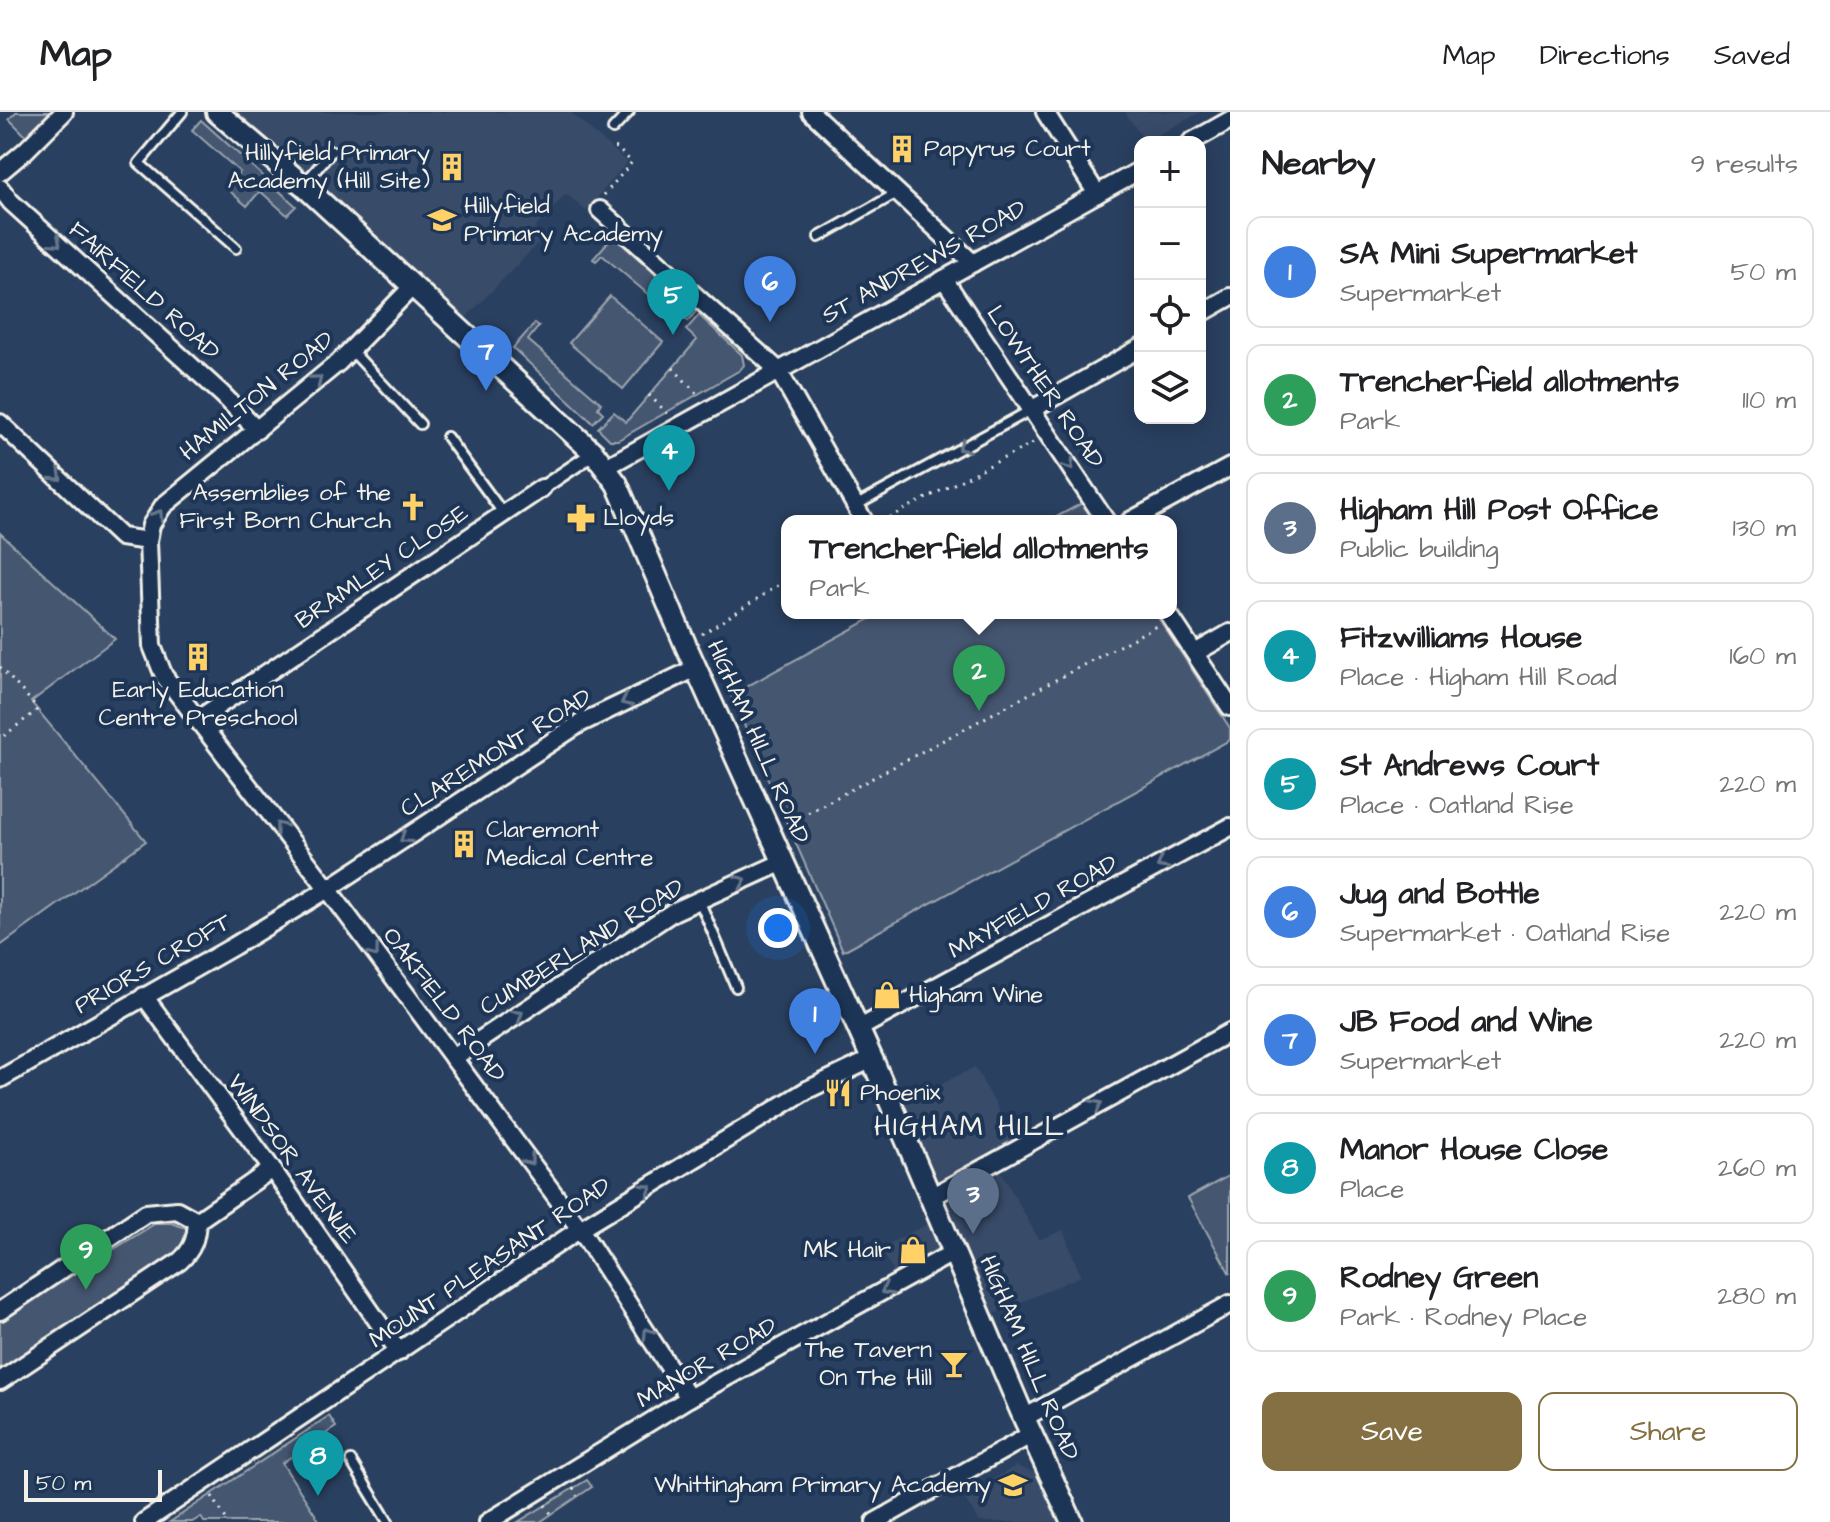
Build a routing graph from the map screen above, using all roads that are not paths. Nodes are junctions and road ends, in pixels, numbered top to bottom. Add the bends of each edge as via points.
1 (64, 112) edge
2 (182, 112) edge
3 (217, 112) edge
4 (629, 112) edge
5 (811, 112) edge
6 (1045, 112) edge
7 (1230, 120) edge
8 (613, 129) road end
9 (1202, 136) edge
10 (332, 151) dead end
11 (0, 172) edge
12 (1134, 173) edge
13 (303, 185) junction
14 (0, 188) edge
15 (898, 193) junction
16 (1097, 194) junction
17 (600, 210) road end
18 (819, 237) dead end
19 (236, 248) dead end
20 (973, 263) junction
21 (944, 279) junction
22 (413, 286) junction
23 (1230, 297) edge
24 (1206, 311) edge
25 (351, 350) junction
26 (1134, 351) edge
27 (778, 370) junction
28 (1031, 410) junction
29 (0, 423) edge
30 (420, 424) dead end
31 (257, 430) junction
32 (447, 437) dead end
33 (600, 460) junction
34 (1230, 467) edge
35 (542, 488) joint
36 (855, 506) junction
37 (503, 514) junction
38 (860, 515) edge
39 (1102, 515) edge
40 (1141, 515) edge
41 (148, 541) junction
42 (1172, 619) edge
43 (1230, 633) edge
44 (152, 646) joint
45 (1195, 653) junction
46 (696, 668) junction
47 (1230, 707) edge
48 (197, 720) junction
49 (1230, 827) edge
50 (783, 862) junction
51 (328, 889) junction
52 (699, 900) junction
53 (736, 987) dead end
54 (144, 996) junction
55 (858, 1029) junction
56 (1230, 1032) edge
57 (453, 1058) junction
58 (872, 1059) junction
59 (0, 1079) edge
60 (272, 1169) junction
61 (931, 1197) junction
62 (197, 1221) junction
63 (580, 1229) junction
64 (954, 1252) junction
65 (1230, 1304) edge
66 (0, 1311) edge
67 (399, 1352) junction
68 (0, 1381) edge
69 (689, 1398) junction
70 (1028, 1426) junction
71 (351, 1461) dead end
72 (144, 1522) edge
73 (388, 1522) edge
74 (488, 1522) edge
75 (875, 1522) edge
76 (1072, 1522) edge

1 - 11 street
2 - 19 lane via 139,163
3 - 13 street, HIGHAM HILL ROAD
4 - 8 lane
5 - 15 street
6 - 16 street
7 - 9 street
10 - 13 lane
12 - 16 street, ST ANDREWS ROAD
13 - 22 street, HIGHAM HILL ROAD
14 -> 31 street, FAIRFIELD ROAD
15 - 18 lane
15 - 20 street
16 - 20 street, ST ANDREWS ROAD
17 - 27 street
20 - 21 street, ST ANDREWS ROAD
21 - 27 street, ST ANDREWS ROAD
21 - 28 street, LOWTHER ROAD
22 - 25 street, HAMILTON ROAD
22 - 33 street, HIGHAM HILL ROAD
23 - 24 street
25 - 30 lane
31 -> 25 street, HAMILTON ROAD
26 - 28 street
27 - 33 street, ST ANDREWS ROAD
27 - 36 street
28 -> 36 lane
28 -> 39 street, LOWTHER ROAD
29 -> 41 street via 121,537
41 -> 31 street, HAMILTON ROAD via 163,506
32 - 37 lane
33 - 35 street, BRAMLEY CLOSE
33 - 46 street, HIGHAM HILL ROAD via 617,484
34 - 40 street
35 - 37 street, BRAMLEY CLOSE
36 - 38 street
37 - 48 street, BRAMLEY CLOSE
41 - 44 street, HAMILTON ROAD
42 - 45 street
43 - 45 street
44 - 48 street, OAKFIELD ROAD via 164,676
45 - 47 street
46 - 50 street, HIGHAM HILL ROAD
46 -> 51 street, CLAREMONT ROAD via 579,724
51 -> 48 street, OAKFIELD ROAD
49 -> 55 street, MAYFIELD ROAD
52 -> 50 street, CUMBERLAND ROAD
50 - 55 street, HIGHAM HILL ROAD
51 - 54 street, PRIORS CROFT
51 -> 57 street, OAKFIELD ROAD
52 - 53 lane
57 -> 52 street, CUMBERLAND ROAD
54 - 59 street, PRIORS CROFT
54 - 60 street, WINDSOR AVENUE
55 - 58 street, HIGHAM HILL ROAD
61 -> 56 street
57 -> 63 street, OAKFIELD ROAD
58 - 61 street, HIGHAM HILL ROAD
63 -> 58 street, MOUNT PLEASANT ROAD via 807,1090
60 - 62 street
60 - 67 street, WINDSOR AVENUE
61 - 64 street, HIGHAM HILL ROAD
62 - 66 street via 177,1210 146,1213
62 - 68 street via 191,1251 180,1261
63 - 67 street, MOUNT PLEASANT ROAD
69 -> 63 street, OAKFIELD ROAD
64 -> 69 street, MANOR ROAD
64 - 70 street, HIGHAM HILL ROAD
65 - 70 street
67 - 72 street, MOUNT PLEASANT ROAD
69 - 74 street, MANOR ROAD
70 - 75 street
70 - 76 street, HIGHAM HILL ROAD
71 - 73 lane

